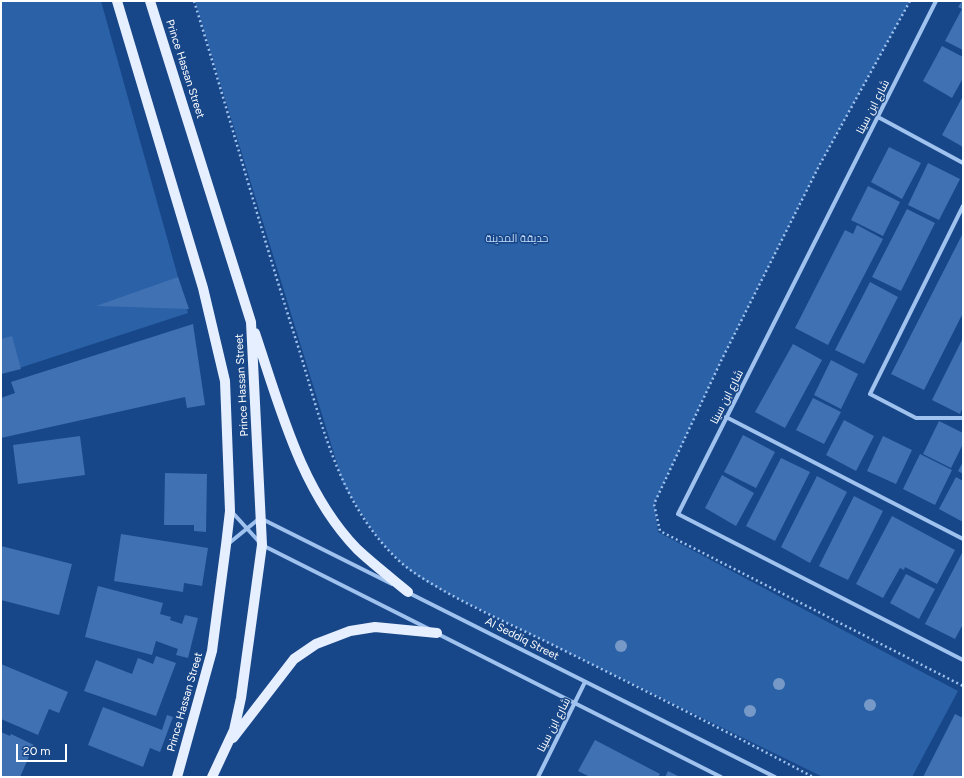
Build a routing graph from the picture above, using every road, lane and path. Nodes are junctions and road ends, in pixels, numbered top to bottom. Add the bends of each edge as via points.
1 (117, 1) edge
2 (150, 1) edge
3 (194, 1) edge
4 (910, 1) edge
5 (936, 1) edge
6 (878, 117) junction
7 (963, 163) edge
8 (963, 206) edge
9 (251, 322) junction
10 (726, 417) junction
11 (963, 418) edge
12 (230, 511) junction
13 (260, 518) junction
14 (247, 529) junction
15 (963, 539) edge
16 (226, 545) junction
17 (262, 545) junction
18 (408, 592) junction
19 (437, 633) junction
20 (963, 660) edge
21 (585, 682) junction
22 (963, 686) edge
23 (575, 703) junction
24 (227, 746) junction
25 (177, 777) edge
26 (212, 777) edge
27 (538, 777) edge
28 (721, 777) edge
29 (775, 777) edge
30 (813, 777) edge

1 - 12 main road, Prince Hassan Street via 203,288 225,381
2 - 9 main road, Prince Hassan Street
3 - 30 path via 262,234 331,454 353,505 377,538 397,559 421,577 463,601
4 - 22 path via 819,166 721,361 654,504 660,532
5 - 6 street, شارع ابن سينا
6 - 7 street
6 - 10 street, شارع ابن سينا
8 - 11 street via 870,394 916,418
9 - 13 main road, Prince Hassan Street
9 - 18 main road via 306,476 338,526 357,549
10 - 15 street
10 - 20 street, شارع ابن سينا via 678,514
12 - 14 street
12 - 16 main road, Prince Hassan Street
13 - 14 street
13 - 17 main road, Prince Hassan Street
13 - 18 street, Al Seddiq Street
14 - 16 street
14 - 17 street
16 - 25 main road, Prince Hassan Street via 212,651
17 - 19 street
17 - 24 main road, Prince Hassan Street via 241,698 234,730
18 - 21 street, Al Seddiq Street
19 - 23 street
19 - 24 main road via 375,627 350,630 316,644 294,658
21 - 23 street, شارع ابن سينا
21 - 29 street, Al Seddiq Street
23 - 27 street, شارع ابن سينا
23 - 28 street
24 - 26 main road, Prince Hassan Street

